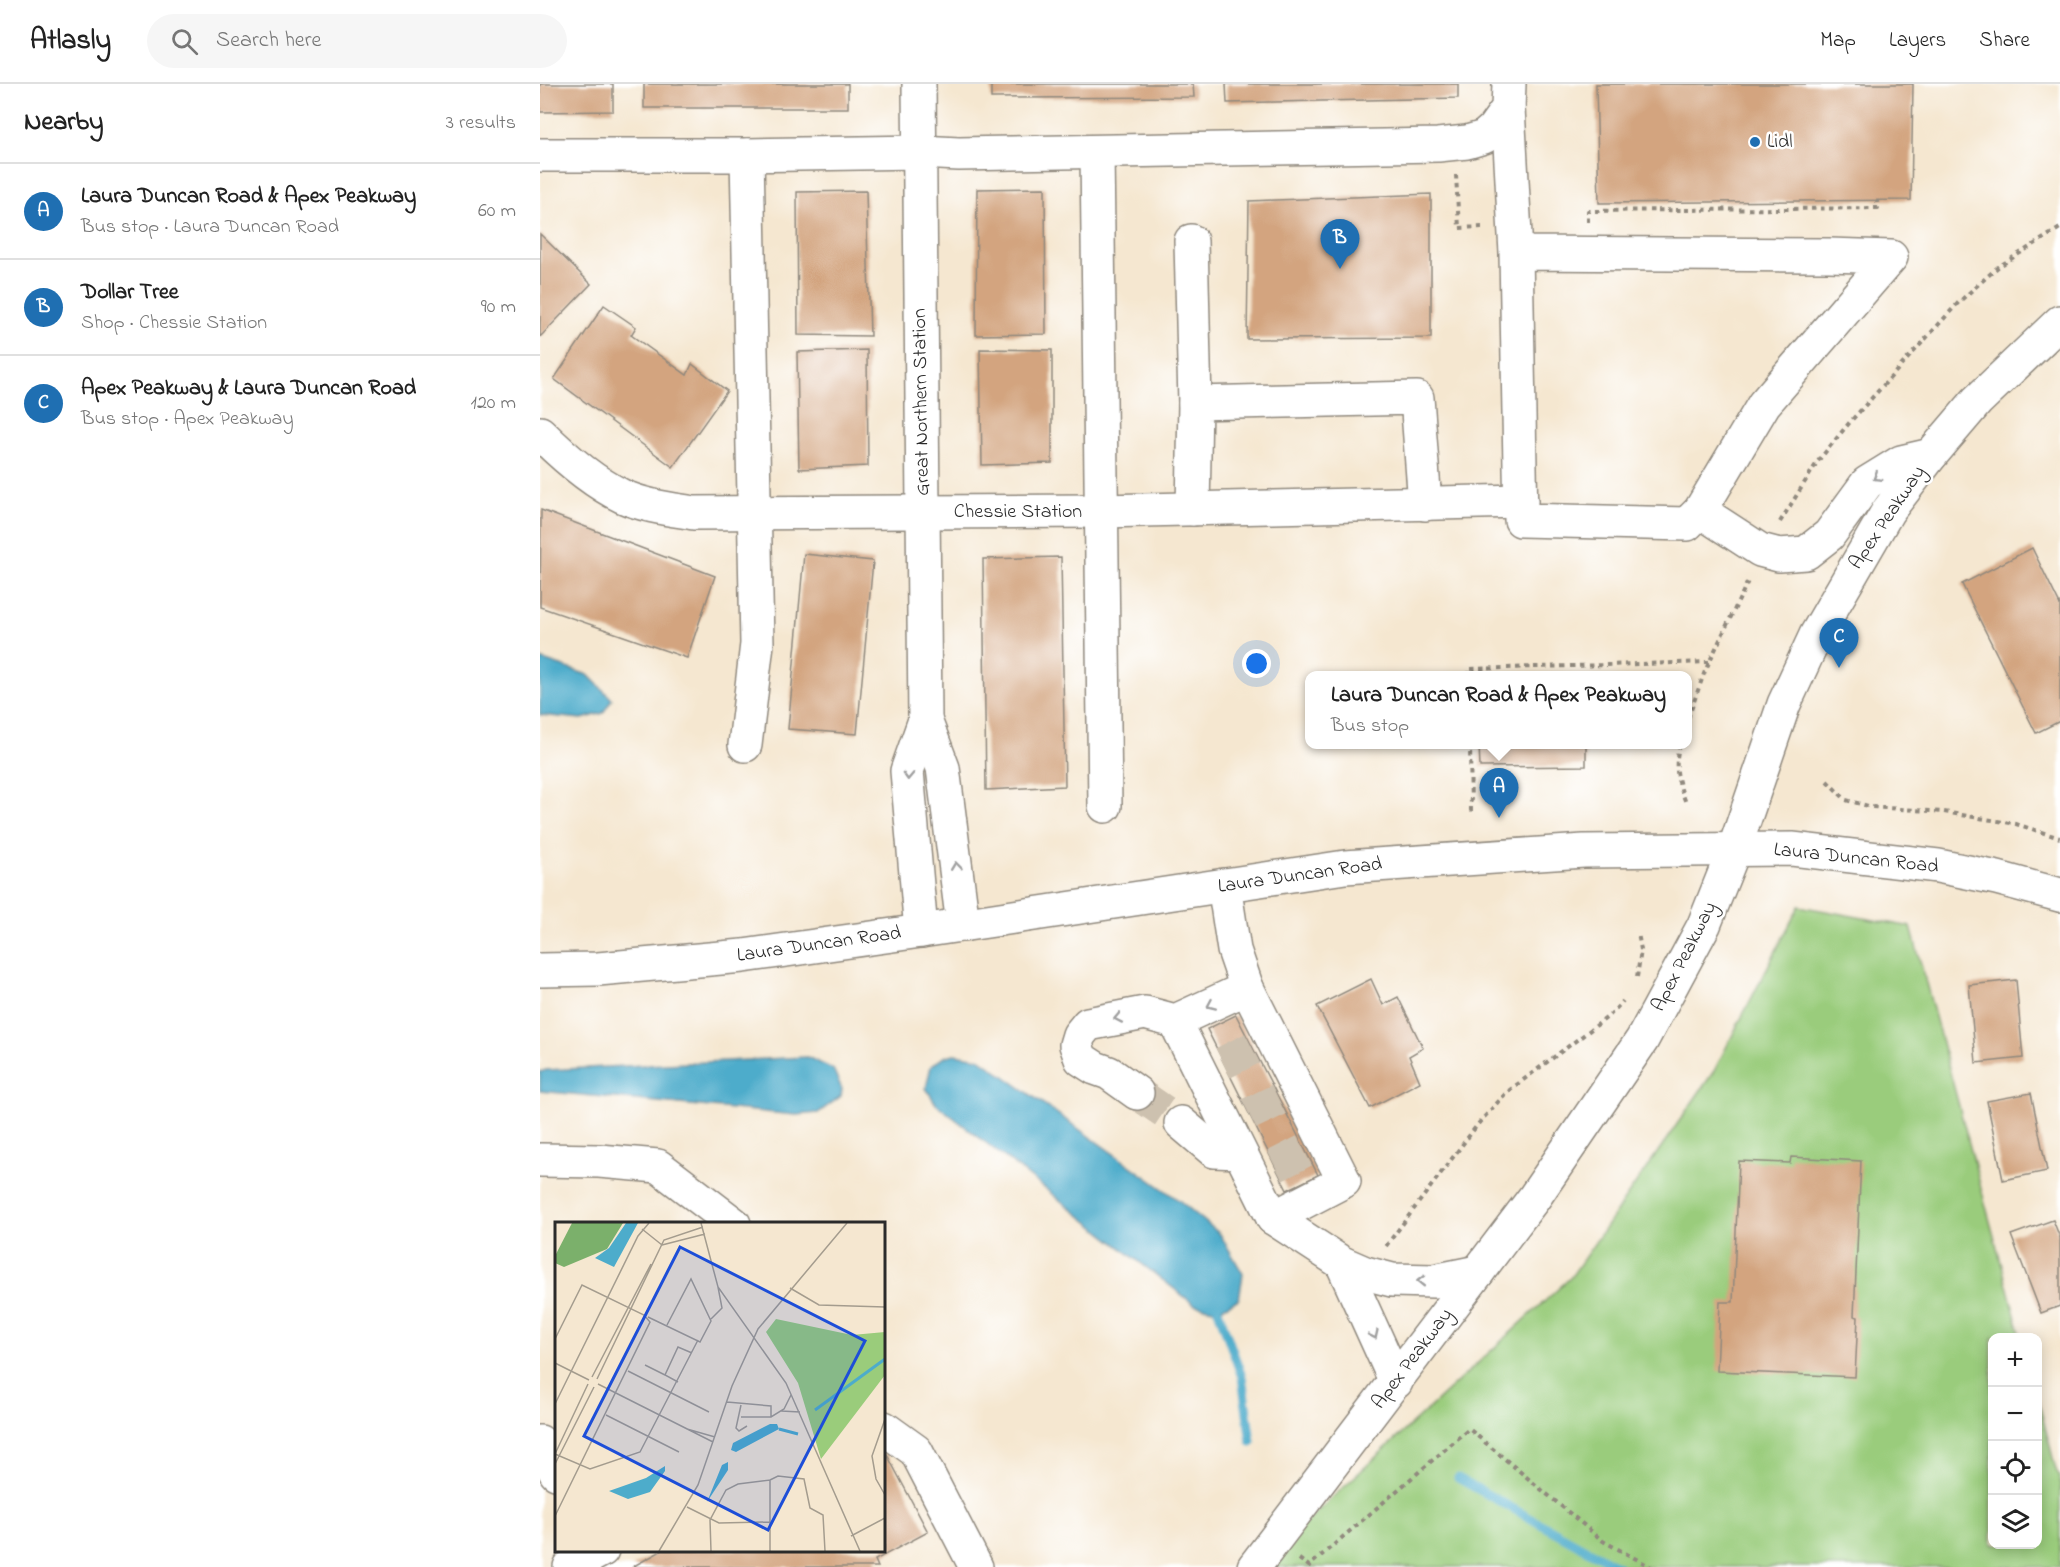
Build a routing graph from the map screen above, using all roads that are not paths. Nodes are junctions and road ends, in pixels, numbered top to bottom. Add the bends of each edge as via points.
1 (919, 84) edge
2 (1509, 96) edge
3 (920, 152) junction
4 (1097, 152) junction
5 (540, 155) edge
6 (747, 155) junction
7 (1191, 242) dead end
8 (1515, 253) junction
9 (2060, 322) edge
10 (1195, 403) junction
11 (540, 433) edge
12 (1930, 455) junction
13 (1521, 501) junction
14 (1425, 504) junction
15 (1193, 509) junction
16 (1102, 511) junction
17 (1700, 511) junction
18 (924, 513) junction
19 (755, 514) junction
20 (925, 720) junction
21 (745, 745) dead end
22 (1105, 806) dead end
23 (1734, 850) junction
24 (1224, 885) junction
25 (2060, 895) edge
26 (963, 925) junction
27 (921, 932) junction
28 (540, 970) edge
29 (1247, 988) junction
30 (1175, 1021) junction
31 (1137, 1093) tunnel mouth
32 (1181, 1123) tunnel mouth
33 (1248, 1147) junction
34 (540, 1160) edge
35 (1273, 1218) junction
36 (731, 1222) edge
37 (1342, 1263) junction
38 (1478, 1272) junction
39 (1396, 1382) junction
40 (885, 1429) edge
41 (540, 1442) edge
42 (555, 1471) edge
43 (598, 1552) edge
44 (570, 1567) edge
45 (976, 1567) edge
46 (1254, 1567) edge

1 - 3 street, Great Northern Station
2 - 4 street via 1493,129 1484,137 1467,142
2 - 8 street
3 - 4 street
3 - 6 street
3 - 18 street, Great Northern Station
4 - 16 street
5 - 6 street
6 - 19 street
7 - 10 street
8 - 13 street
8 - 17 street via 1891,257 1764,404
9 - 12 street, Apex Peakway via 1977,401
10 - 14 street via 1417,398
10 - 15 street
11 - 19 street, Chessie Station via 590,476 622,496 694,513
12 -> 17 street via 1901,462 1867,483 1828,535 1806,553 1779,555 1760,549
12 - 23 street, Apex Peakway via 1888,512 1816,635 1785,704
13 - 14 street, Chessie Station
13 - 17 street via 1521,520 1687,524
14 - 15 street, Chessie Station
15 - 16 street, Chessie Station
16 - 18 street, Chessie Station
16 - 22 street
18 - 19 street, Chessie Station
18 - 20 street, Great Northern Station
19 - 21 street via 757,644
26 -> 20 street, Great Northern Station via 943,768
20 -> 27 street, Great Northern Station via 907,771
23 - 24 street, Laura Duncan Road via 1503,855 1345,867
23 - 25 street, Laura Duncan Road via 1792,849 1938,866
23 - 38 street, Apex Peakway via 1704,925 1642,1040 1534,1198
24 - 26 street, Laura Duncan Road
24 - 29 street via 1234,950
26 - 27 street, Laura Duncan Road
27 - 28 street, Laura Duncan Road via 687,962
29 -> 30 street
29 - 35 street via 1263,1044 1315,1146 1344,1181
30 -> 31 street via 1145,1013 1088,1024 1079,1035 1076,1045 1081,1059
30 - 33 street via 1212,1069
32 - 33 street via 1214,1151
33 - 35 street
34 - 36 street via 658,1166
35 - 37 street
38 -> 37 street via 1434,1281 1392,1280
37 -> 39 street
38 - 39 street, Apex Peakway
39 - 46 street, Apex Peakway
40 - 45 street via 916,1451
41 - 42 street
43 - 44 street

